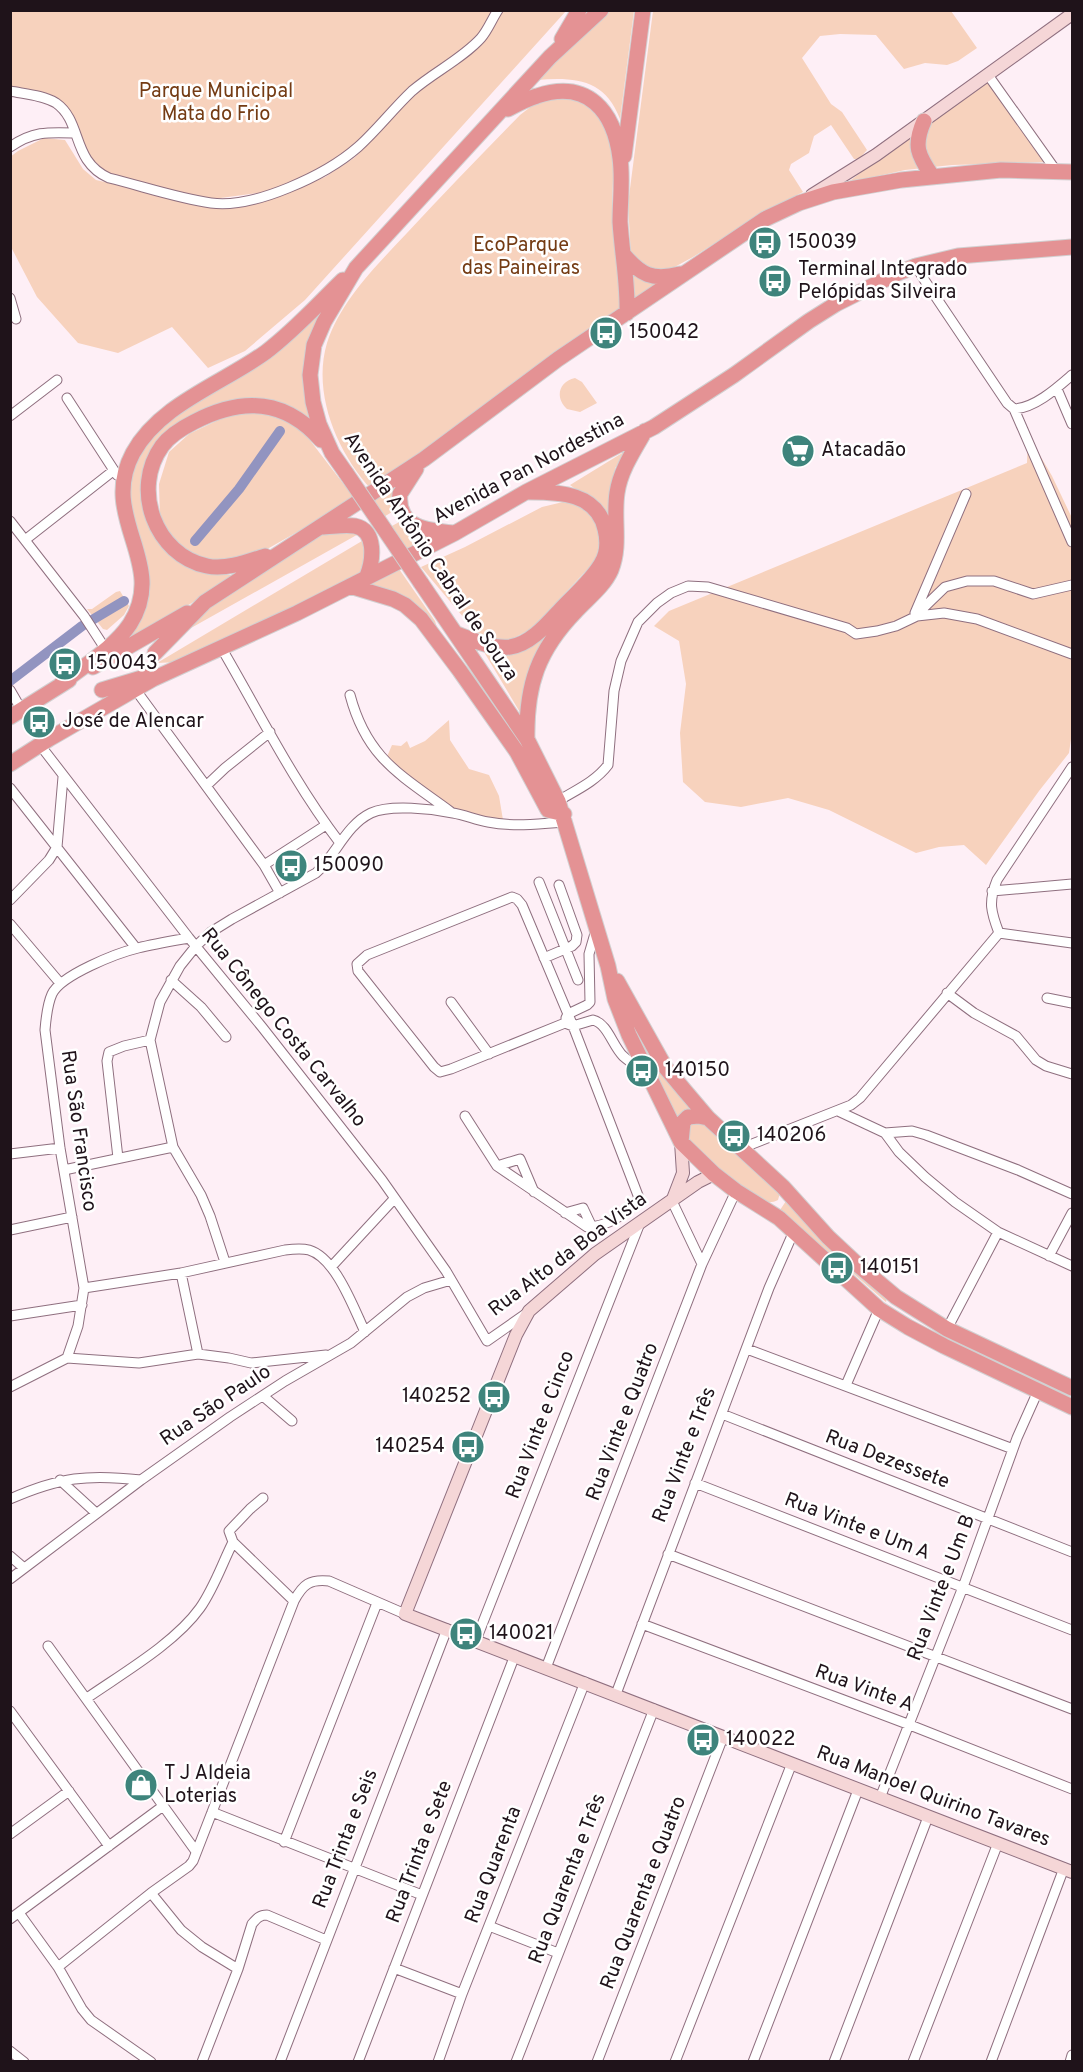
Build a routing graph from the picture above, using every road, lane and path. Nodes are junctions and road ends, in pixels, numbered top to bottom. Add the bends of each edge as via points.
1 (498, 10) edge
2 (579, 10) edge
3 (601, 10) edge
4 (643, 10) edge
5 (1072, 14) edge
6 (550, 57) junction
7 (988, 75) junction
8 (10, 91) edge
9 (502, 111) junction
10 (924, 121) junction
11 (75, 133) junction
12 (10, 147) edge
13 (1068, 172) edge
14 (932, 177) junction
15 (621, 187) junction
16 (800, 203) junction
17 (1072, 247) edge
18 (623, 254) junction
19 (916, 266) junction
20 (356, 267) junction
21 (688, 272) junction
22 (10, 298) edge
23 (627, 313) junction
24 (16, 319) dead end
25 (1072, 375) edge
26 (57, 380) dead end
27 (1057, 388) junction
28 (67, 398) dead end
29 (1014, 409) junction
30 (10, 416) edge
31 (1072, 424) edge
32 (645, 431) junction
33 (332, 453) junction
34 (424, 459) junction
35 (118, 476) junction
36 (526, 492) junction
37 (966, 494) dead end
38 (10, 521) edge
39 (321, 527) junction
40 (454, 533) junction
41 (25, 540) junction
42 (1072, 542) edge
43 (282, 551) junction
44 (368, 576) junction
45 (1072, 585) edge
46 (350, 586) junction
47 (205, 602) junction
48 (912, 618) junction
49 (457, 634) junction
50 (222, 649) junction
51 (1071, 651) edge
52 (108, 653) junction
53 (155, 653) dead end
54 (173, 670) junction
55 (135, 689) junction
56 (10, 690) edge
57 (102, 690) dead end
58 (350, 694) dead end
59 (16, 713) edge
60 (270, 732) junction
61 (527, 739) junction
62 (40, 745) junction
63 (10, 764) edge
64 (1071, 773) edge
65 (63, 777) junction
66 (206, 786) junction
67 (10, 788) edge
68 (452, 812) junction
69 (563, 812) junction
70 (326, 825) junction
71 (340, 843) junction
72 (57, 847) junction
73 (264, 865) junction
74 (539, 882) dead end
75 (1072, 884) edge
76 (559, 885) dead end
77 (992, 891) junction
78 (280, 893) junction
79 (10, 900) edge
80 (10, 924) edge
81 (597, 928) junction
82 (999, 933) junction
83 (189, 938) junction
84 (1072, 943) edge
85 (196, 946) junction
86 (136, 948) junction
87 (566, 948) junction
88 (544, 958) junction
89 (608, 966) junction
90 (171, 980) junction
91 (578, 980) dead end
92 (60, 983) junction
93 (947, 993) junction
94 (1047, 998) dead end
95 (451, 1002) dead end
96 (1072, 1002) edge
97 (568, 1021) junction
98 (226, 1037) dead end
99 (150, 1040) junction
100 (489, 1054) junction
101 (1072, 1074) edge
102 (650, 1079) junction
103 (838, 1111) junction
104 (465, 1116) dead end
105 (708, 1118) junction
106 (885, 1133) junction
107 (681, 1142) junction
108 (173, 1147) junction
109 (60, 1148) junction
110 (742, 1148) junction
111 (10, 1154) edge
112 (118, 1158) junction
113 (497, 1166) junction
114 (64, 1170) junction
115 (714, 1174) junction
116 (783, 1187) junction
117 (736, 1191) junction
118 (534, 1192) junction
119 (1072, 1194) edge
120 (394, 1199) junction
121 (672, 1201) junction
122 (764, 1207) junction
123 (565, 1213) junction
124 (1072, 1213) edge
125 (72, 1217) junction
126 (640, 1223) junction
127 (592, 1227) junction
128 (10, 1230) edge
129 (794, 1231) junction
130 (998, 1232) junction
131 (1049, 1256) junction
132 (225, 1262) junction
133 (702, 1264) junction
134 (332, 1266) junction
135 (1072, 1266) edge
136 (181, 1273) junction
137 (451, 1280) junction
138 (84, 1288) junction
139 (82, 1305) junction
140 (879, 1309) junction
141 (529, 1311) junction
142 (10, 1316) edge
143 (947, 1329) junction
144 (365, 1332) junction
145 (487, 1341) joint
146 (747, 1349) junction
147 (198, 1354) junction
148 (333, 1354) junction
149 (67, 1358) junction
150 (846, 1385) junction
151 (10, 1387) edge
152 (1072, 1388) edge
153 (1038, 1390) junction
154 (263, 1396) junction
155 (1072, 1407) edge
156 (722, 1414) junction
157 (292, 1422) dead end
158 (1013, 1449) junction
159 (60, 1480) junction
160 (141, 1480) junction
161 (695, 1484) junction
162 (263, 1498) dead end
163 (10, 1499) edge
164 (96, 1513) junction
165 (987, 1519) junction
166 (233, 1542) junction
167 (1072, 1552) edge
168 (668, 1554) junction
169 (10, 1556) edge
170 (24, 1568) junction
171 (10, 1579) edge
172 (963, 1587) junction
173 (294, 1601) junction
174 (377, 1603) junction
175 (405, 1614) junction
176 (642, 1624) junction
177 (447, 1629) junction
178 (1072, 1630) edge
179 (476, 1640) junction
180 (48, 1646) dead end
181 (515, 1655) junction
182 (935, 1657) junction
183 (546, 1668) junction
184 (585, 1682) junction
185 (616, 1694) junction
186 (87, 1698) junction
187 (654, 1709) junction
188 (1072, 1709) edge
189 (10, 1711) edge
190 (910, 1725) junction
191 (723, 1737) junction
192 (792, 1763) junction
193 (1072, 1789) edge
194 (858, 1790) junction
195 (69, 1791) junction
196 (880, 1798) junction
197 (163, 1806) junction
198 (212, 1812) junction
199 (928, 1816) junction
200 (12, 1831) edge
201 (284, 1842) junction
202 (998, 1843) junction
203 (109, 1846) junction
204 (195, 1850) junction
205 (355, 1870) junction
206 (1068, 1870) edge
207 (150, 1893) junction
208 (422, 1895) junction
209 (20, 1913) junction
210 (10, 1919) edge
211 (489, 1926) junction
212 (326, 1941) junction
213 (558, 1953) junction
214 (58, 1968) junction
215 (394, 1968) junction
216 (238, 1969) junction
217 (462, 1994) junction
218 (10, 2051) edge
219 (1072, 2055) edge
220 (23, 2061) edge
221 (152, 2061) edge
222 (202, 2061) edge
223 (280, 2061) edge
224 (358, 2061) edge
225 (438, 2061) edge
226 (516, 2061) edge
227 (597, 2061) edge
228 (675, 2061) edge
229 (753, 2061) edge
230 (834, 2061) edge
231 (913, 2061) edge
232 (991, 2061) edge
233 (1070, 2061) edge

1 - 11 street via 472,47 415,89 340,162 317,176 263,196 212,203 109,178 88,163
2 - 6 highway, Avenida Antônio Cabral de Souza
3 - 6 highway, Avenida Antônio Cabral de Souza
4 - 15 highway
5 - 7 main road
6 - 9 highway, Avenida Antônio Cabral de Souza
7 - 10 main road
7 - 13 street
8 - 11 street via 57,104
9 - 15 highway via 556,91 574,92 598,105 615,131
9 - 20 highway, Avenida Antônio Cabral de Souza
10 - 14 highway via 917,144
10 - 16 main road
11 - 12 street via 45,132 25,137
13 - 14 highway via 1001,170
14 - 16 highway via 863,186
15 - 18 highway
16 - 21 highway via 765,219
17 - 19 highway, Avenida Pan Nordestina via 958,256
18 - 21 highway via 634,267 652,277
18 - 23 highway
19 - 29 street
19 - 32 highway, Avenida Pan Nordestina via 836,304
20 - 33 highway, Avenida Antônio Cabral de Souza via 314,345 310,375 319,424
20 - 35 highway via 265,352 166,415 142,439
21 - 23 highway
22 - 24 street
23 - 34 highway
25 - 27 street
26 - 30 street
27 - 29 street via 1030,405
27 - 31 street
28 - 35 street
29 - 42 street
32 - 36 highway, Avenida Pan Nordestina
32 - 61 highway via 617,490 617,542 610,573 543,652 529,703
33 - 43 highway via 297,417 261,405 218,411 184,427 161,447 149,483 150,509 164,540 175,551 208,567 225,567
33 - 49 highway, Avenida Antônio Cabral de Souza, bridge
34 - 39 highway
34 - 40 highway via 400,494 402,512 421,529
35 - 41 street
35 - 52 highway via 123,508 142,570 140,600 129,626
36 - 40 highway, Avenida Pan Nordestina
36 - 49 highway via 561,493 588,502 604,524 607,536 602,563 545,626 522,643 498,647
37 - 48 street
38 - 41 street
39 - 43 highway
39 - 44 highway via 357,526 366,533 373,560
40 - 44 highway, Avenida Pan Nordestina
41 - 52 street
43 - 47 highway
44 - 46 highway, Avenida Pan Nordestina
45 - 48 street via 1033,594 994,581 968,581 945,587
46 - 50 highway, Avenida Pan Nordestina
46 - 69 highway via 393,599 421,619 517,752 548,810
47 - 52 highway
47 - 53 highway
48 - 51 street via 944,613 977,619
48 - 69 street via 877,632 856,634 708,587 688,586 671,593 638,622 621,661 614,691 608,765
49 - 61 highway, Avenida Antônio Cabral de Souza
50 - 54 highway, Avenida Pan Nordestina
50 - 60 street
52 - 59 highway
54 - 55 highway, Avenida Pan Nordestina
54 - 57 highway
55 - 62 highway, Avenida Pan Nordestina
55 - 66 street
56 - 59 street
58 - 68 street via 361,726 376,751 392,768
60 - 66 street
60 - 70 street
61 - 69 highway, Avenida Antônio Cabral de Souza
62 - 63 highway, Avenida Pan Nordestina
62 - 65 street, Rua Cônego Costa Carvalho
64 - 77 street
65 - 72 street
65 - 83 street, Rua Cônego Costa Carvalho
66 - 73 street
67 - 72 street
68 - 69 street via 509,824
68 - 71 street via 384,809 355,825
69 - 81 highway, Avenida Antônio Cabral de Souza
70 - 71 street
70 - 73 street
71 - 78 street via 316,873
72 - 79 street
72 - 86 street
73 - 78 street
74 - 87 street
75 - 77 street
76 - 87 street via 577,935 576,942
77 - 82 street via 990,905
78 - 85 street via 218,928
80 - 92 street
81 - 89 highway, Avenida Antônio Cabral de Souza
81 - 97 street via 589,954 590,1002
82 - 84 street
82 - 93 street
83 - 85 street, Rua Cônego Costa Carvalho
83 - 86 street
85 - 90 street
85 - 120 street, Rua Cônego Costa Carvalho
86 - 92 street
87 - 88 street
87 - 91 street
88 - 97 street
88 - 100 street via 522,905 512,897 360,959 357,964 358,971 440,1072
89 - 102 highway, Avenida Antônio Cabral de Souza via 615,999
89 - 105 highway, Avenida Antônio Cabral de Souza via 665,1067
90 - 98 street
90 - 99 street via 160,1002
92 - 109 street, Rua São Francisco via 52,993 45,1030
93 - 101 street via 974,1014 1016,1036 1036,1060
93 - 103 street via 860,1098
94 - 96 street
95 - 100 street
97 - 100 street
97 - 102 street via 598,1022 623,1056
97 - 127 street via 639,1194 631,1207 605,1225
99 - 108 street
99 - 112 street via 109,1052
102 - 107 highway, Avenida Antônio Cabral de Souza
103 - 106 street
103 - 110 street
104 - 113 street
105 - 107 highway via 687,1117
105 - 110 highway, Avenida Antônio Cabral de Souza
106 - 119 street via 912,1131 926,1135
106 - 130 street via 925,1177
107 - 115 highway, Avenida Antônio Cabral de Souza
107 - 121 main road, Rua Alto da Boa Vista via 683,1173
108 - 112 street
108 - 132 street via 201,1196
109 - 111 street
109 - 114 street, Rua São Francisco
110 - 116 highway, Avenida Antônio Cabral de Souza
112 - 114 street
113 - 118 street
113 - 118 street via 520,1159
114 - 125 street, Rua São Francisco
115 - 117 highway, Avenida Antônio Cabral de Souza
115 - 121 main road, Rua Alto da Boa Vista
116 - 122 highway via 779,1199
116 - 143 highway, Avenida Antônio Cabral de Souza via 858,1265 896,1297
117 - 122 highway, Avenida Antônio Cabral de Souza
117 - 133 street, Rua Vinte e Quatro
118 - 123 street
120 - 134 street
120 - 137 street, Rua Cônego Costa Carvalho
121 - 126 main road, Rua Alto da Boa Vista
121 - 133 street
122 - 129 highway, Avenida Antônio Cabral de Souza
123 - 127 street
123 - 127 street via 583,1208
124 - 131 street
125 - 128 street
125 - 138 street, Rua São Francisco
126 - 141 main road, Rua Alto da Boa Vista via 595,1254
126 - 179 street, Rua Vinte e Cinco
129 - 140 highway, Avenida Antônio Cabral de Souza
129 - 146 street, Rua Vinte e Três
130 - 131 street
130 - 143 street
131 - 135 street
132 - 134 street via 301,1249 312,1251
132 - 136 street
133 - 183 street, Rua Vinte e Quatro
134 - 144 street
136 - 138 street
136 - 147 street
137 - 144 street, Rua São Paulo via 407,1298
137 - 145 street, Rua Cônego Costa Carvalho
138 - 139 street, Rua São Francisco
139 - 142 street
139 - 149 street, Rua São Francisco
140 - 150 street
140 - 153 highway, Avenida Antônio Cabral de Souza via 944,1346
141 - 145 street, Rua Alto da Boa Vista
141 - 175 main road
143 - 152 highway, Avenida Antônio Cabral de Souza
144 - 148 street, Rua São Paulo
146 - 150 street
146 - 156 street, Rua Vinte e Três
147 - 148 street via 251,1363
147 - 149 street via 139,1363
148 - 154 street, Rua São Paulo
149 - 151 street
150 - 158 street
153 - 155 highway, Avenida Antônio Cabral de Souza
153 - 158 street, Rua Vinte e Um B
154 - 157 street
154 - 160 street, Rua São Paulo
156 - 161 street, Rua Vinte e Três
156 - 165 street, Rua Dezessete
158 - 165 street, Rua Vinte e Um B
159 - 160 street via 89,1476
159 - 163 street
159 - 164 street
160 - 164 street, Rua São Paulo
161 - 168 street, Rua Vinte e Três
161 - 172 street, Rua Vinte e Um A
162 - 166 street via 229,1531
164 - 170 street, Rua São Paulo
165 - 167 street, Rua Dezessete
165 - 172 street, Rua Vinte e Um B
166 - 173 street
166 - 186 street via 200,1608 185,1625
168 - 176 street, Rua Vinte e Três
168 - 182 street
169 - 170 street
170 - 171 street, Rua São Paulo
172 - 178 street, Rua Vinte e Um A
172 - 182 street, Rua Vinte e Um B
173 - 174 street, Rua Manoel Quirino Tavares via 303,1587 318,1580 329,1581
173 - 198 street
174 - 175 street, Rua Manoel Quirino Tavares
174 - 201 street
175 - 177 main road, Rua Manoel Quirino Tavares
176 - 185 street, Rua Vinte e Três
176 - 190 street, Rua Vinte A
177 - 179 main road, Rua Manoel Quirino Tavares
177 - 205 street, Rua Trinta e Seis
179 - 181 main road, Rua Manoel Quirino Tavares
180 - 186 street
181 - 183 main road, Rua Manoel Quirino Tavares
181 - 208 street, Rua Trinta e Sete
182 - 188 street
182 - 190 street, Rua Vinte e Um B
183 - 184 main road, Rua Manoel Quirino Tavares
184 - 185 main road, Rua Manoel Quirino Tavares
184 - 211 street, Rua Quarenta
185 - 187 main road, Rua Manoel Quirino Tavares
186 - 197 street
187 - 191 main road, Rua Manoel Quirino Tavares
187 - 213 street, Rua Quarenta e Três
189 - 195 street
190 - 193 street, Rua Vinte A
190 - 196 street, Rua Vinte e Um B
191 - 192 main road, Rua Manoel Quirino Tavares
191 - 227 street, Rua Quarenta e Quatro
192 - 194 main road, Rua Manoel Quirino Tavares
192 - 228 street
194 - 196 main road, Rua Manoel Quirino Tavares
194 - 229 street
195 - 200 street
195 - 203 street
196 - 199 main road, Rua Manoel Quirino Tavares
197 - 203 street
197 - 204 street
198 - 201 street
198 - 204 street
199 - 202 main road, Rua Manoel Quirino Tavares
199 - 230 street
201 - 205 street
202 - 206 main road, Rua Manoel Quirino Tavares
202 - 231 street
203 - 209 street
204 - 207 street via 189,1866
205 - 208 street
205 - 212 street, Rua Trinta e Seis
206 - 232 street
207 - 214 street
207 - 216 street via 181,1930
208 - 215 street, Rua Trinta e Sete
209 - 210 street
209 - 214 street
211 - 213 street
211 - 217 street, Rua Quarenta
212 - 216 street via 261,1915 252,1924
212 - 223 street, Rua Trinta e Seis
213 - 226 street, Rua Quarenta e Três
214 - 221 street via 91,2020
215 - 217 street
215 - 224 street, Rua Trinta e Sete
216 - 222 street
217 - 225 street, Rua Quarenta
218 - 220 street
219 - 233 street

